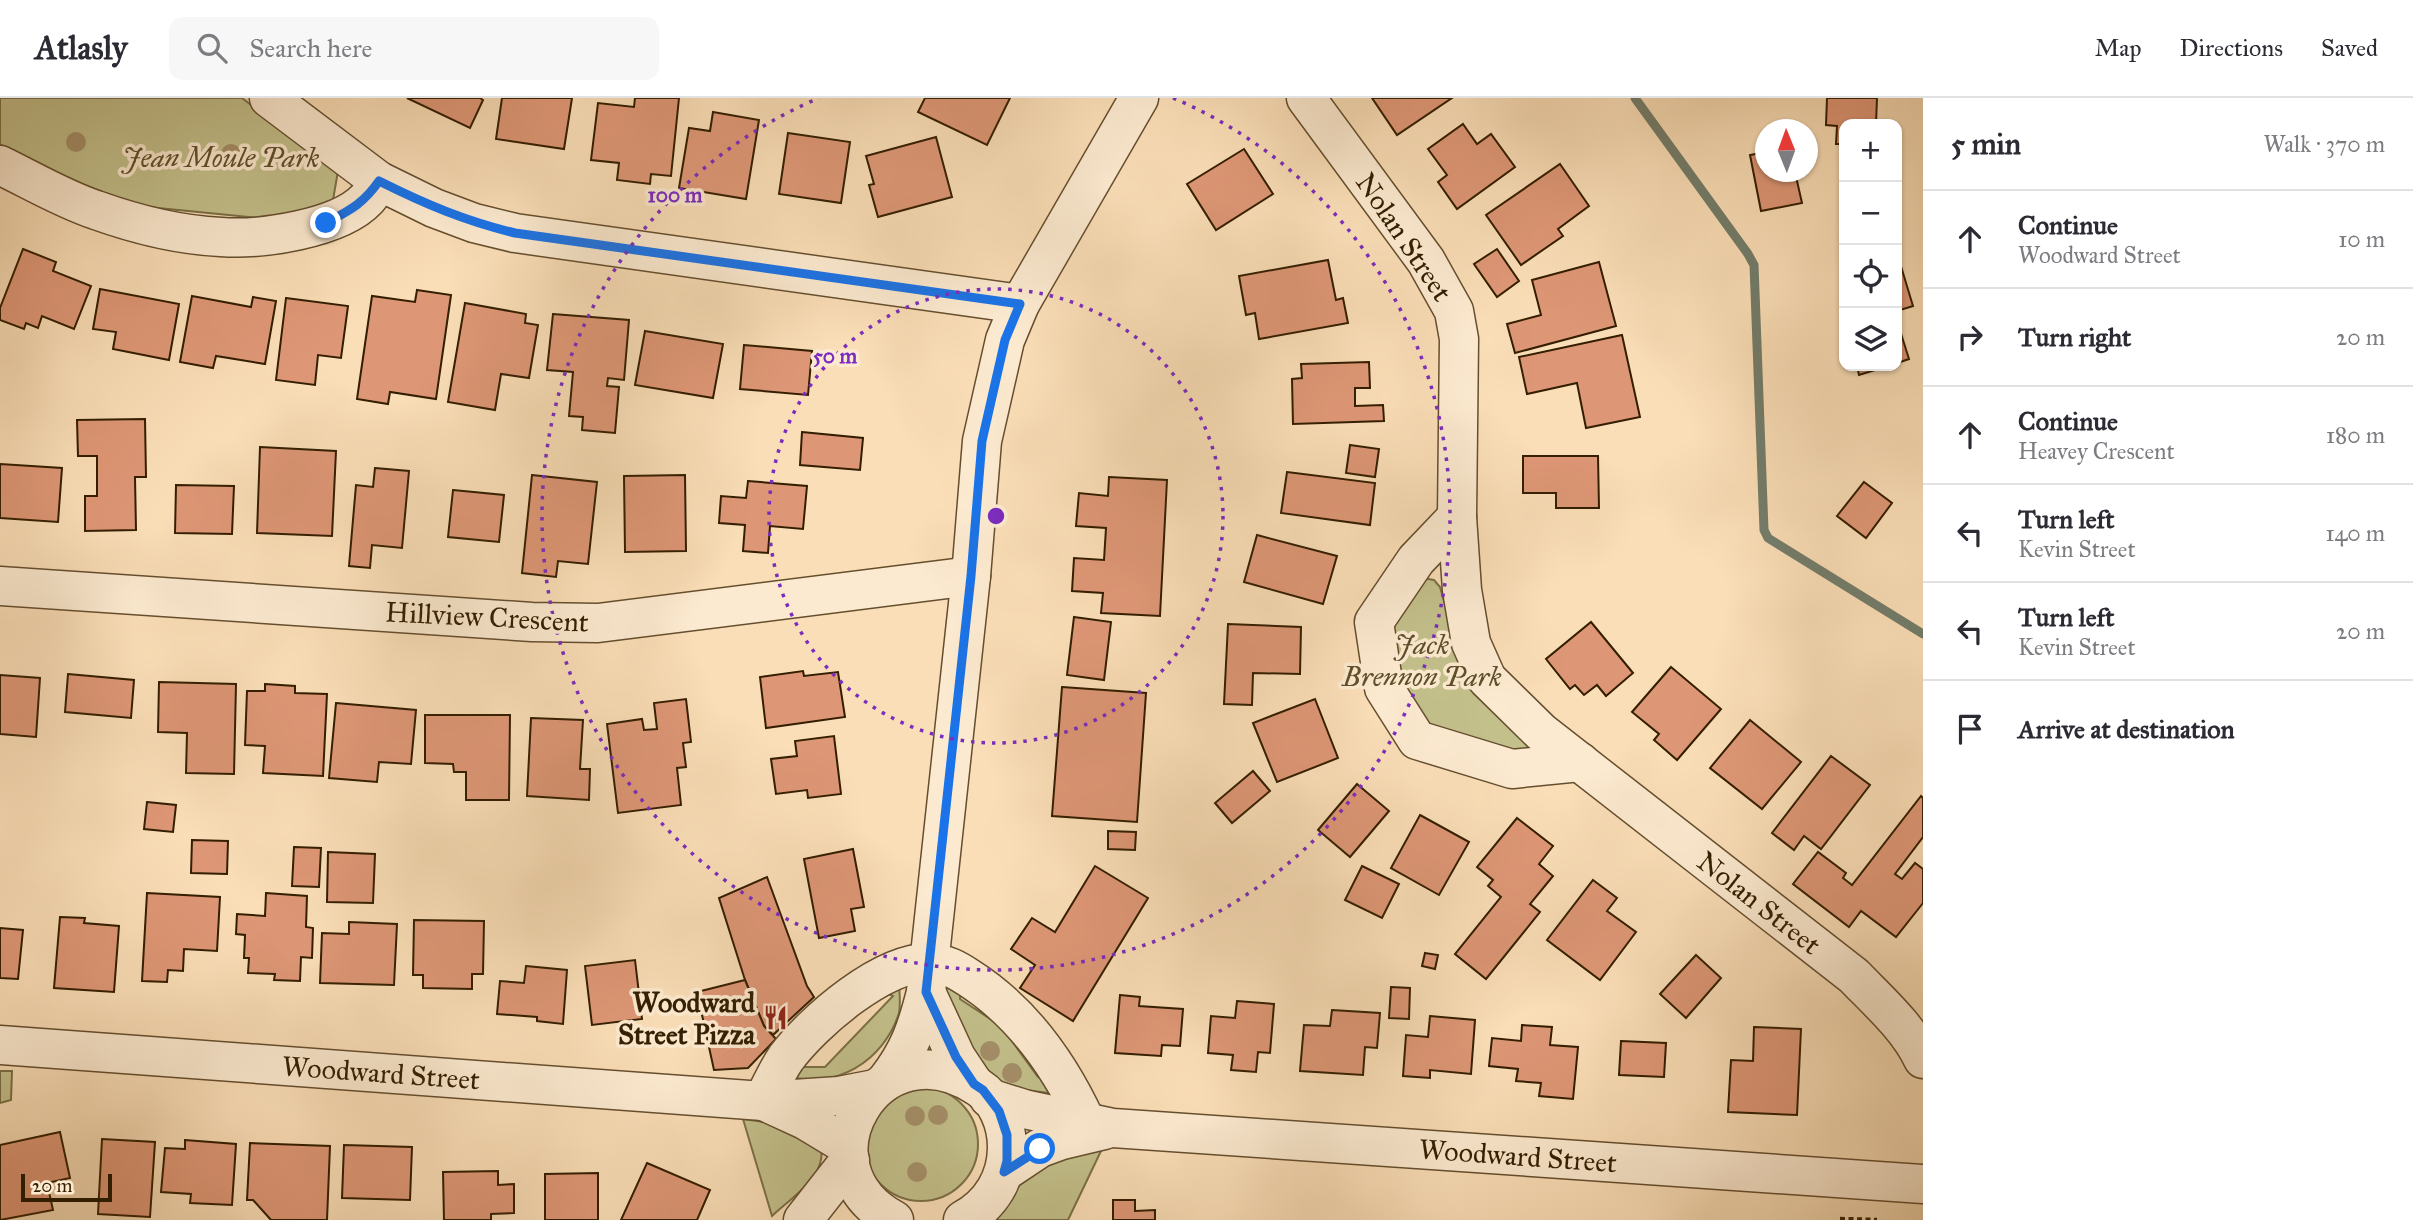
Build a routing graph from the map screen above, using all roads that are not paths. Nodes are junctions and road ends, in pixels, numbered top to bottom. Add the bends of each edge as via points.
1 (270, 98) edge
2 (1139, 98) edge
3 (1306, 98) edge
4 (0, 164) edge
5 (379, 181) junction
6 (1020, 304) junction
7 (1457, 517) junction
8 (971, 576) junction
9 (0, 586) edge
10 (1580, 762) junction
11 (927, 977) junction
12 (0, 1045) edge
13 (1923, 1059) edge
14 (881, 1085) junction
15 (981, 1091) junction
16 (763, 1101) junction
17 (1099, 1125) junction
18 (849, 1153) junction
19 (1004, 1172) junction
20 (1923, 1184) edge
21 (976, 1215) edge
22 (874, 1218) edge
23 (803, 1220) edge

1 - 5 street
2 - 6 street
3 - 7 street, Nolan Street via 1426,261 1454,312 1459,338
4 - 5 street via 95,210 163,229 222,237 282,233 326,223 367,199
5 - 6 street via 433,208 515,233
6 - 8 street via 1005,340 982,441
7 - 10 street, Nolan Street via 1471,643 1487,679 1541,732
7 - 10 street via 1416,560 1374,622 1384,688 1418,740 1512,769
8 - 9 street, Hillview Crescent via 598,623
8 - 11 street
10 - 13 street, Nolan Street via 1854,976 1897,1022
11 - 14 street via 909,1048
11 - 15 street via 956,1057
11 - 16 street via 900,969 841,1004 786,1058
11 - 17 street via 952,967 986,989 1025,1026
12 - 16 street, Woodward Street
14 - 15 street, Woodward Street via 910,1071 936,1069 961,1075
14 - 16 street, Woodward Street via 839,1096
14 - 18 street via 866,1098 853,1120
15 - 17 street, Woodward Street via 1024,1109
15 - 19 street via 999,1111 1007,1135
16 - 18 street, Woodward Street via 805,1120
17 - 19 street, Woodward Street via 1051,1144
17 - 20 street, Woodward Street
18 - 22 street via 852,1171
18 - 23 street
19 - 21 street

